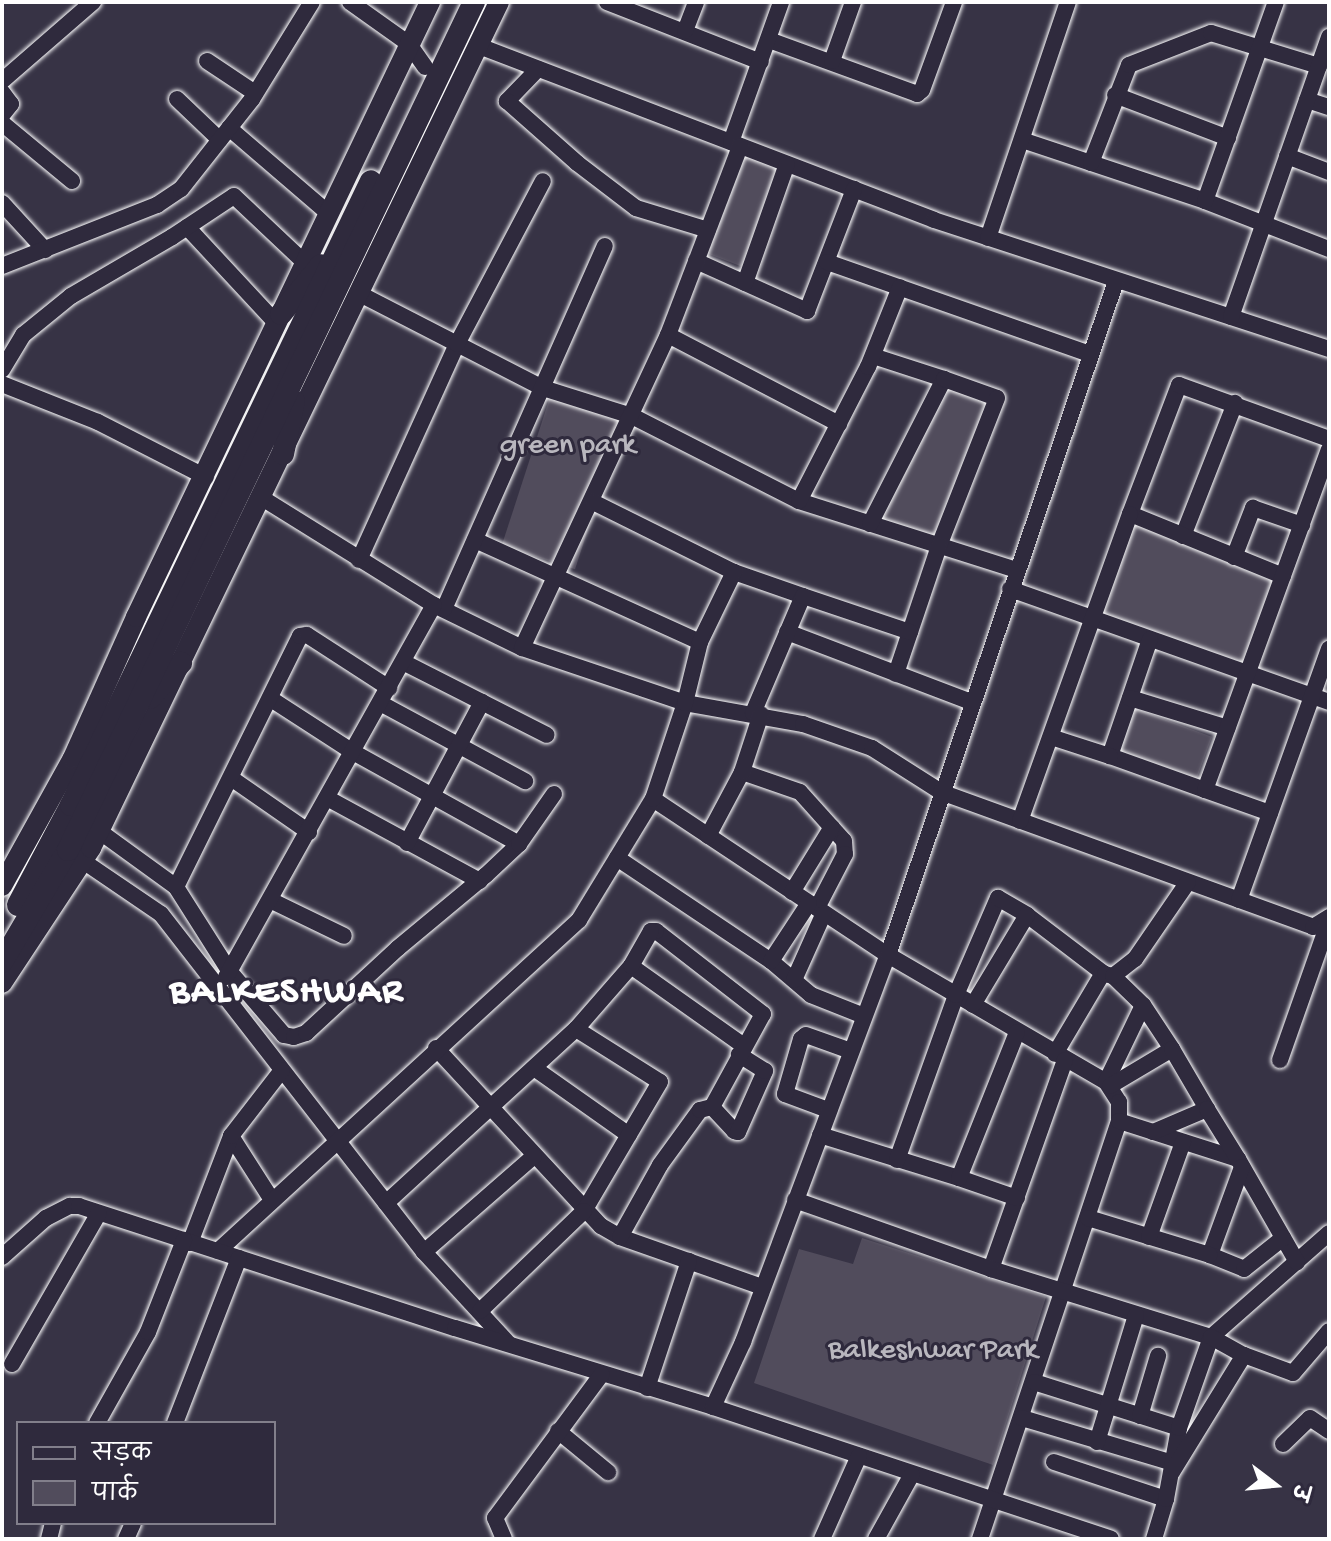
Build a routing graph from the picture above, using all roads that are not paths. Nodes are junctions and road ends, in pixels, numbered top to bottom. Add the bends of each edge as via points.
1 (93, 2) edge
2 (290, 2) edge
3 (350, 2) edge
4 (430, 2) edge
5 (457, 2) edge
6 (474, 2) edge
7 (499, 2) edge
8 (607, 2) edge
9 (696, 2) edge
10 (781, 2) edge
11 (853, 2) edge
12 (954, 2) edge
13 (1276, 2) edge
14 (1063, 3) edge
15 (308, 8) edge
16 (685, 31) junction
17 (1329, 37) edge
18 (769, 40) junction
19 (409, 44) junction
20 (479, 46) junction
21 (1260, 47) junction
22 (207, 61) dead end
23 (832, 61) junction
24 (761, 62) junction
25 (1319, 66) junction
26 (425, 67) junction
27 (538, 69) junction
28 (2, 81) edge
29 (2, 92) edge
30 (255, 93) junction
31 (1115, 95) junction
32 (177, 99) dead end
33 (1307, 100) junction
34 (1329, 107) edge
35 (2, 115) edge
36 (2, 123) edge
37 (224, 134) junction
38 (1228, 138) junction
39 (1022, 140) junction
40 (735, 144) junction
41 (1287, 156) junction
42 (1091, 163) junction
43 (787, 164) junction
44 (1329, 172) edge
45 (72, 181) dead end
46 (543, 181) dead end
47 (854, 189) junction
48 (1205, 201) junction
49 (2, 203) edge
50 (328, 213) junction
51 (1262, 224) junction
52 (187, 227) junction
53 (708, 230) junction
54 (344, 238) junction
55 (988, 238) junction
56 (605, 246) dead end
57 (1329, 249) edge
58 (45, 250) junction
59 (696, 261) junction
60 (827, 262) junction
61 (305, 263) junction
62 (2, 266) edge
63 (1116, 281) junction
64 (745, 283) junction
65 (900, 287) junction
66 (360, 294) junction
67 (1231, 317) junction
68 (279, 319) junction
69 (668, 335) junction
70 (457, 344) junction
71 (1329, 349) edge
72 (308, 350) junction
73 (1089, 354) junction
74 (873, 356) junction
75 (2, 370) edge
76 (944, 379) junction
77 (2, 384) edge
78 (543, 388) junction
79 (1235, 403) junction
80 (632, 416) junction
81 (839, 424) junction
82 (1329, 439) edge
83 (1329, 450) edge
84 (283, 454) junction
85 (206, 477) junction
86 (262, 498) junction
87 (799, 501) junction
88 (593, 502) junction
89 (1130, 514) junction
90 (870, 524) junction
91 (1302, 525) junction
92 (1183, 536) junction
93 (475, 540) junction
94 (939, 546) junction
95 (1234, 557) junction
96 (359, 560) junction
97 (1016, 570) junction
98 (734, 572) junction
99 (1283, 576) junction
100 (556, 577) junction
101 (1010, 589) junction
102 (803, 596) junction
103 (439, 607) junction
104 (1094, 619) junction
105 (787, 632) junction
106 (910, 632) junction
107 (1150, 639) junction
108 (700, 642) junction
109 (522, 648) junction
110 (1329, 649) edge
111 (403, 662) junction
112 (181, 663) junction
113 (896, 674) junction
114 (1248, 674) junction
115 (389, 688) junction
116 (1312, 696) junction
117 (1130, 698) junction
118 (271, 699) junction
119 (482, 702) junction
120 (971, 702) junction
121 (1329, 702) edge
122 (380, 703) junction
123 (685, 703) junction
124 (757, 713) junction
125 (130, 720) junction
126 (1228, 728) junction
127 (547, 735) dead end
128 (1051, 737) junction
129 (458, 746) junction
130 (353, 752) junction
131 (1110, 756) junction
132 (742, 772) junction
133 (231, 778) junction
134 (525, 781) dead end
135 (1205, 790) junction
136 (941, 792) junction
137 (554, 794) dead end
138 (432, 795) junction
139 (327, 798) junction
140 (653, 799) junction
141 (1270, 813) junction
142 (1020, 821) junction
143 (832, 827) junction
144 (99, 831) junction
145 (309, 832) junction
146 (708, 836) junction
147 (407, 843) junction
148 (519, 844) junction
149 (617, 858) junction
150 (83, 861) junction
151 (480, 881) junction
152 (1188, 882) junction
153 (2, 886) edge
154 (176, 887) junction
155 (792, 892) junction
156 (270, 900) junction
157 (1239, 900) junction
158 (817, 908) junction
159 (1027, 915) junction
160 (1329, 919) edge
161 (2, 934) edge
162 (344, 936) dead end
163 (1325, 944) edge
164 (888, 955) junction
165 (771, 961) junction
166 (2, 962) edge
167 (631, 966) junction
168 (230, 972) junction
169 (1108, 974) junction
170 (794, 980) junction
171 (2, 983) edge
172 (217, 986) junction
173 (956, 995) junction
174 (973, 1005) junction
175 (1143, 1005) junction
176 (864, 1016) junction
177 (576, 1029) junction
178 (1017, 1032) junction
179 (436, 1048) junction
180 (1172, 1049) junction
181 (741, 1050) junction
182 (851, 1051) junction
183 (1060, 1057) junction
184 (1280, 1060) dead end
185 (534, 1068) junction
186 (282, 1070) junction
187 (1108, 1084) junction
188 (712, 1107) junction
189 (491, 1108) junction
190 (1207, 1109) junction
191 (828, 1110) junction
192 (1119, 1121) junction
193 (1153, 1132) junction
194 (629, 1135) junction
195 (820, 1135) junction
196 (231, 1136) junction
197 (336, 1139) junction
198 (1183, 1142) junction
199 (534, 1156) junction
200 (897, 1160) junction
201 (1240, 1163) junction
202 (959, 1178) junction
203 (1017, 1198) junction
204 (272, 1200) junction
205 (795, 1200) junction
206 (386, 1203) junction
207 (584, 1211) junction
208 (99, 1213) junction
209 (1088, 1218) junction
210 (620, 1237) junction
211 (1149, 1237) junction
212 (1283, 1238) junction
213 (187, 1242) junction
214 (1326, 1243) edge
215 (218, 1251) junction
216 (424, 1252) junction
217 (3, 1255) edge
218 (1210, 1255) junction
219 (239, 1258) junction
220 (689, 1261) junction
221 (1297, 1262) junction
222 (991, 1269) junction
223 (762, 1287) junction
224 (1063, 1294) junction
225 (480, 1311) junction
226 (1136, 1315) junction
227 (1329, 1331) edge
228 (1211, 1337) junction
229 (508, 1344) junction
230 (1244, 1355) junction
231 (1158, 1356) dead end
232 (12, 1364) dead end
233 (602, 1374) junction
234 (1034, 1382) junction
235 (647, 1388) junction
236 (1107, 1406) junction
237 (713, 1407) junction
238 (1140, 1416) junction
239 (1022, 1418) junction
240 (98, 1421) edge
241 (176, 1421) edge
242 (1179, 1428) junction
243 (558, 1431) junction
244 (1329, 1431) edge
245 (1097, 1442) junction
246 (1283, 1444) dead end
247 (859, 1456) junction
248 (1054, 1462) dead end
249 (1172, 1468) junction
250 (608, 1472) dead end
251 (912, 1474) junction
252 (1166, 1499) junction
253 (994, 1501) junction
254 (504, 1539) edge
255 (822, 1539) edge
256 (876, 1539) edge
257 (980, 1539) edge
258 (1111, 1539) edge
259 (1154, 1539) edge

1 - 28 street
2 - 15 street
3 - 19 street
4 - 19 main road
5 - 26 highway
6 - 72 highway
7 - 20 main road
8 - 16 street
9 - 16 street
10 - 18 street
11 - 23 street
12 - 23 street via 919,93
13 - 21 street
14 - 39 street
15 - 30 street
16 - 24 street
17 - 25 street
18 - 23 street
18 - 24 street
19 - 26 street
19 - 50 main road
20 - 27 street
20 - 66 main road
21 - 25 street
21 - 31 street via 1208,34 1129,65
21 - 38 street
22 - 30 street
24 - 40 street
25 - 33 street
26 - 54 highway
27 - 40 street
27 - 53 street via 507,101 642,211
29 - 35 street via 11,104
30 - 37 street
31 - 38 street
31 - 42 street
32 - 37 street
33 - 34 street
33 - 41 street
36 - 45 street
37 - 50 street
37 - 58 street via 181,189 166,200
38 - 48 street
39 - 42 street
39 - 55 street
40 - 43 street
40 - 53 street
41 - 44 street
41 - 51 street
42 - 48 street
43 - 47 street
43 - 64 street
46 - 70 street
47 - 55 street
47 - 60 street
48 - 51 street
49 - 58 street
50 - 61 main road
51 - 57 street
51 - 67 street
52 - 61 street via 236,195
52 - 68 street
52 - 75 street via 71,296 23,335
53 - 59 street
54 - 68 highway
54 - 161 highway via 71,805
55 - 63 street
56 - 78 street
58 - 62 street
59 - 64 street
59 - 69 street
60 - 64 street via 807,311
60 - 65 street
61 - 68 main road
63 - 67 street
63 - 73 street
65 - 73 street
65 - 74 street
66 - 70 street
66 - 84 main road
67 - 71 street
68 - 85 main road
69 - 80 street
69 - 81 street
70 - 78 street
70 - 96 street
72 - 84 highway
72 - 125 highway
73 - 97 street
74 - 76 street
74 - 81 street
76 - 90 street
76 - 94 street via 997,401
77 - 85 street via 98,422
78 - 80 street
78 - 93 street
79 - 82 street
79 - 89 street via 1176,386
79 - 92 street
80 - 87 street
80 - 88 street
81 - 87 street
83 - 91 street
84 - 86 main road
85 - 153 main road via 73,758
86 - 96 street
86 - 112 main road
87 - 90 street
88 - 98 street
88 - 100 street
89 - 92 street
89 - 104 street
90 - 94 street
91 - 95 street via 1253,508
91 - 99 street
92 - 95 street
93 - 100 street
93 - 103 street
94 - 97 street
94 - 106 street
95 - 99 street
96 - 103 street
97 - 101 street
98 - 102 street
98 - 108 street
99 - 114 street
100 - 108 street
100 - 109 street
101 - 104 street
101 - 120 street
102 - 105 street
102 - 106 street
103 - 109 street
103 - 111 street
104 - 107 street
104 - 128 street
105 - 113 street
105 - 124 street
106 - 113 street
107 - 114 street
107 - 117 street
108 - 123 street
109 - 123 street
110 - 116 street
111 - 115 street
111 - 119 street
112 - 125 highway
112 - 144 main road
113 - 120 street
114 - 116 street
114 - 126 street
115 - 118 street via 304,634
115 - 122 street
116 - 121 street
116 - 141 street
117 - 126 street
117 - 131 street
118 - 130 street
118 - 133 street
119 - 127 street
119 - 129 street
120 - 136 street
122 - 129 street
122 - 130 street
123 - 124 street
123 - 140 street
124 - 132 street
124 - 136 street via 872,748
125 - 166 highway via 68,850
126 - 135 street
128 - 131 street
128 - 142 street
129 - 134 street
129 - 138 street
130 - 138 street
130 - 139 street
131 - 135 street
132 - 143 street via 793,788
132 - 146 street
133 - 145 street
133 - 154 street
135 - 141 street
136 - 142 street
136 - 164 street
137 - 148 street
138 - 147 street
138 - 148 street
139 - 145 street
139 - 147 street
140 - 146 street
140 - 149 street
141 - 157 street
142 - 152 street
143 - 155 street
143 - 158 street via 844,841 845,854
144 - 150 main road
144 - 154 street
145 - 156 street
146 - 155 street
147 - 151 street
148 - 151 street
149 - 165 street
149 - 179 street via 579,920
150 - 171 main road
150 - 172 street via 161,914
151 - 168 street via 299,1037 284,1035
152 - 157 street
152 - 169 street via 1135,959
154 - 168 street
155 - 158 street
156 - 162 street
156 - 168 street
157 - 160 street via 1313,927
158 - 164 street
158 - 165 street
158 - 170 street
159 - 169 street
159 - 173 street via 998,898
159 - 174 street
160 - 163 street
163 - 184 street
164 - 173 street
164 - 176 street
165 - 170 street
167 - 177 street
167 - 181 street
167 - 181 street via 651,931 656,931 763,1014
168 - 172 street
169 - 175 street
169 - 183 street
170 - 176 street via 811,995
172 - 186 street
173 - 174 street
173 - 200 street
174 - 178 street
175 - 180 street
175 - 187 street
176 - 182 street
177 - 185 street
177 - 194 street via 660,1082
178 - 183 street
178 - 202 street
179 - 189 street
179 - 197 street
180 - 187 street
180 - 190 street
181 - 188 street
181 - 188 street via 765,1071 738,1132
182 - 191 street
182 - 191 street via 806,1035 801,1039 785,1094
183 - 187 street
183 - 203 street
185 - 189 street
185 - 194 street
186 - 196 street
186 - 197 street
187 - 192 street via 1119,1102
188 - 210 street via 700,1110 660,1165
189 - 199 street
189 - 206 street
190 - 193 street
190 - 201 street
191 - 195 street
192 - 193 street
192 - 209 street
193 - 198 street
194 - 207 street
195 - 200 street
195 - 205 street
196 - 204 street
196 - 213 street
197 - 204 street
197 - 206 street
198 - 201 street
198 - 211 street
199 - 207 street
199 - 216 street
200 - 202 street
201 - 212 street
201 - 218 street
202 - 203 street
203 - 222 street
204 - 215 street
205 - 222 street
205 - 223 street
206 - 216 street
207 - 210 street
207 - 225 street
208 - 213 street
208 - 217 street via 70,1206 46,1218
208 - 232 street
209 - 211 street
209 - 224 street
210 - 220 street
211 - 218 street
212 - 218 street via 1244,1269
212 - 221 street
213 - 215 street
213 - 240 street via 148,1332
214 - 221 street
215 - 219 street
216 - 225 street
219 - 229 street
219 - 241 street
220 - 223 street
220 - 235 street
221 - 228 street
222 - 224 street
223 - 237 street
224 - 226 street
224 - 234 street
225 - 229 street
226 - 228 street
226 - 236 street
227 - 230 street via 1293,1373
228 - 230 street
228 - 242 street
229 - 233 street
230 - 249 street
231 - 238 street
233 - 235 street
233 - 243 street
234 - 236 street
234 - 239 street
235 - 237 street
236 - 238 street
236 - 245 street
237 - 247 street
238 - 242 street
239 - 245 street
239 - 253 street
242 - 249 street
243 - 250 street
243 - 254 street via 495,1518
244 - 246 street via 1310,1418
245 - 249 street
247 - 251 street
247 - 255 street
248 - 252 street
249 - 252 street
251 - 253 street
251 - 256 street
252 - 259 street
253 - 257 street
253 - 258 street

